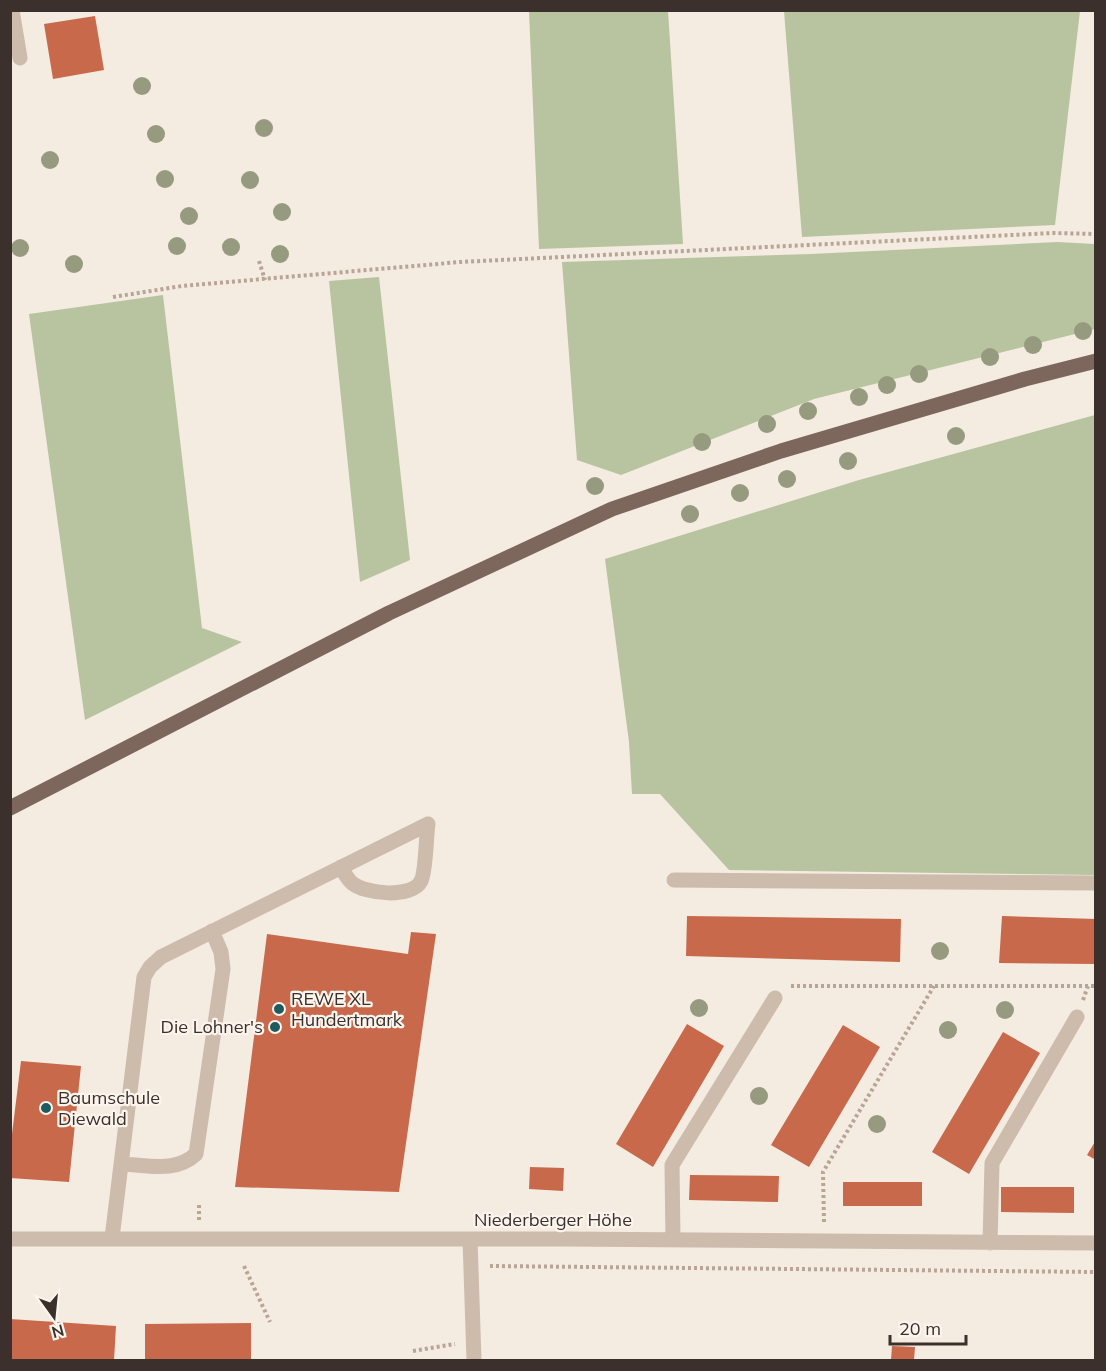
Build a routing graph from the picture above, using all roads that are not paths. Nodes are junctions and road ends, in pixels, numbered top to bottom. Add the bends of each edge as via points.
1 (12, 10) edge
2 (20, 58) dead end
3 (1095, 361) edge
4 (10, 808) edge
5 (341, 867) junction
6 (674, 880) dead end
7 (1095, 883) edge
8 (212, 931) junction
9 (775, 998) road end
10 (1077, 1017) dead end
11 (122, 1164) junction
12 (112, 1238) junction
13 (10, 1239) edge
14 (470, 1239) junction
15 (673, 1240) junction
16 (990, 1243) junction
17 (1095, 1243) edge
18 (474, 1360) edge

1 - 2 street
3 - 4 main road via 782,451 612,509 389,613
5 - 5 street via 408,834 428,824 422,880 414,889 404,893 361,889 350,882
5 - 8 street
6 - 7 street
8 - 11 street via 161,957 144,977
8 - 11 street via 223,969 196,1154 176,1167
9 - 15 street via 672,1166
10 - 16 street via 992,1163
11 - 12 street
12 - 13 street, Niederberger Höhe
12 - 14 street, Niederberger Höhe
14 - 15 street, Niederberger Höhe
14 - 18 street
15 - 16 street, Niederberger Höhe
16 - 17 street, Niederberger Höhe

